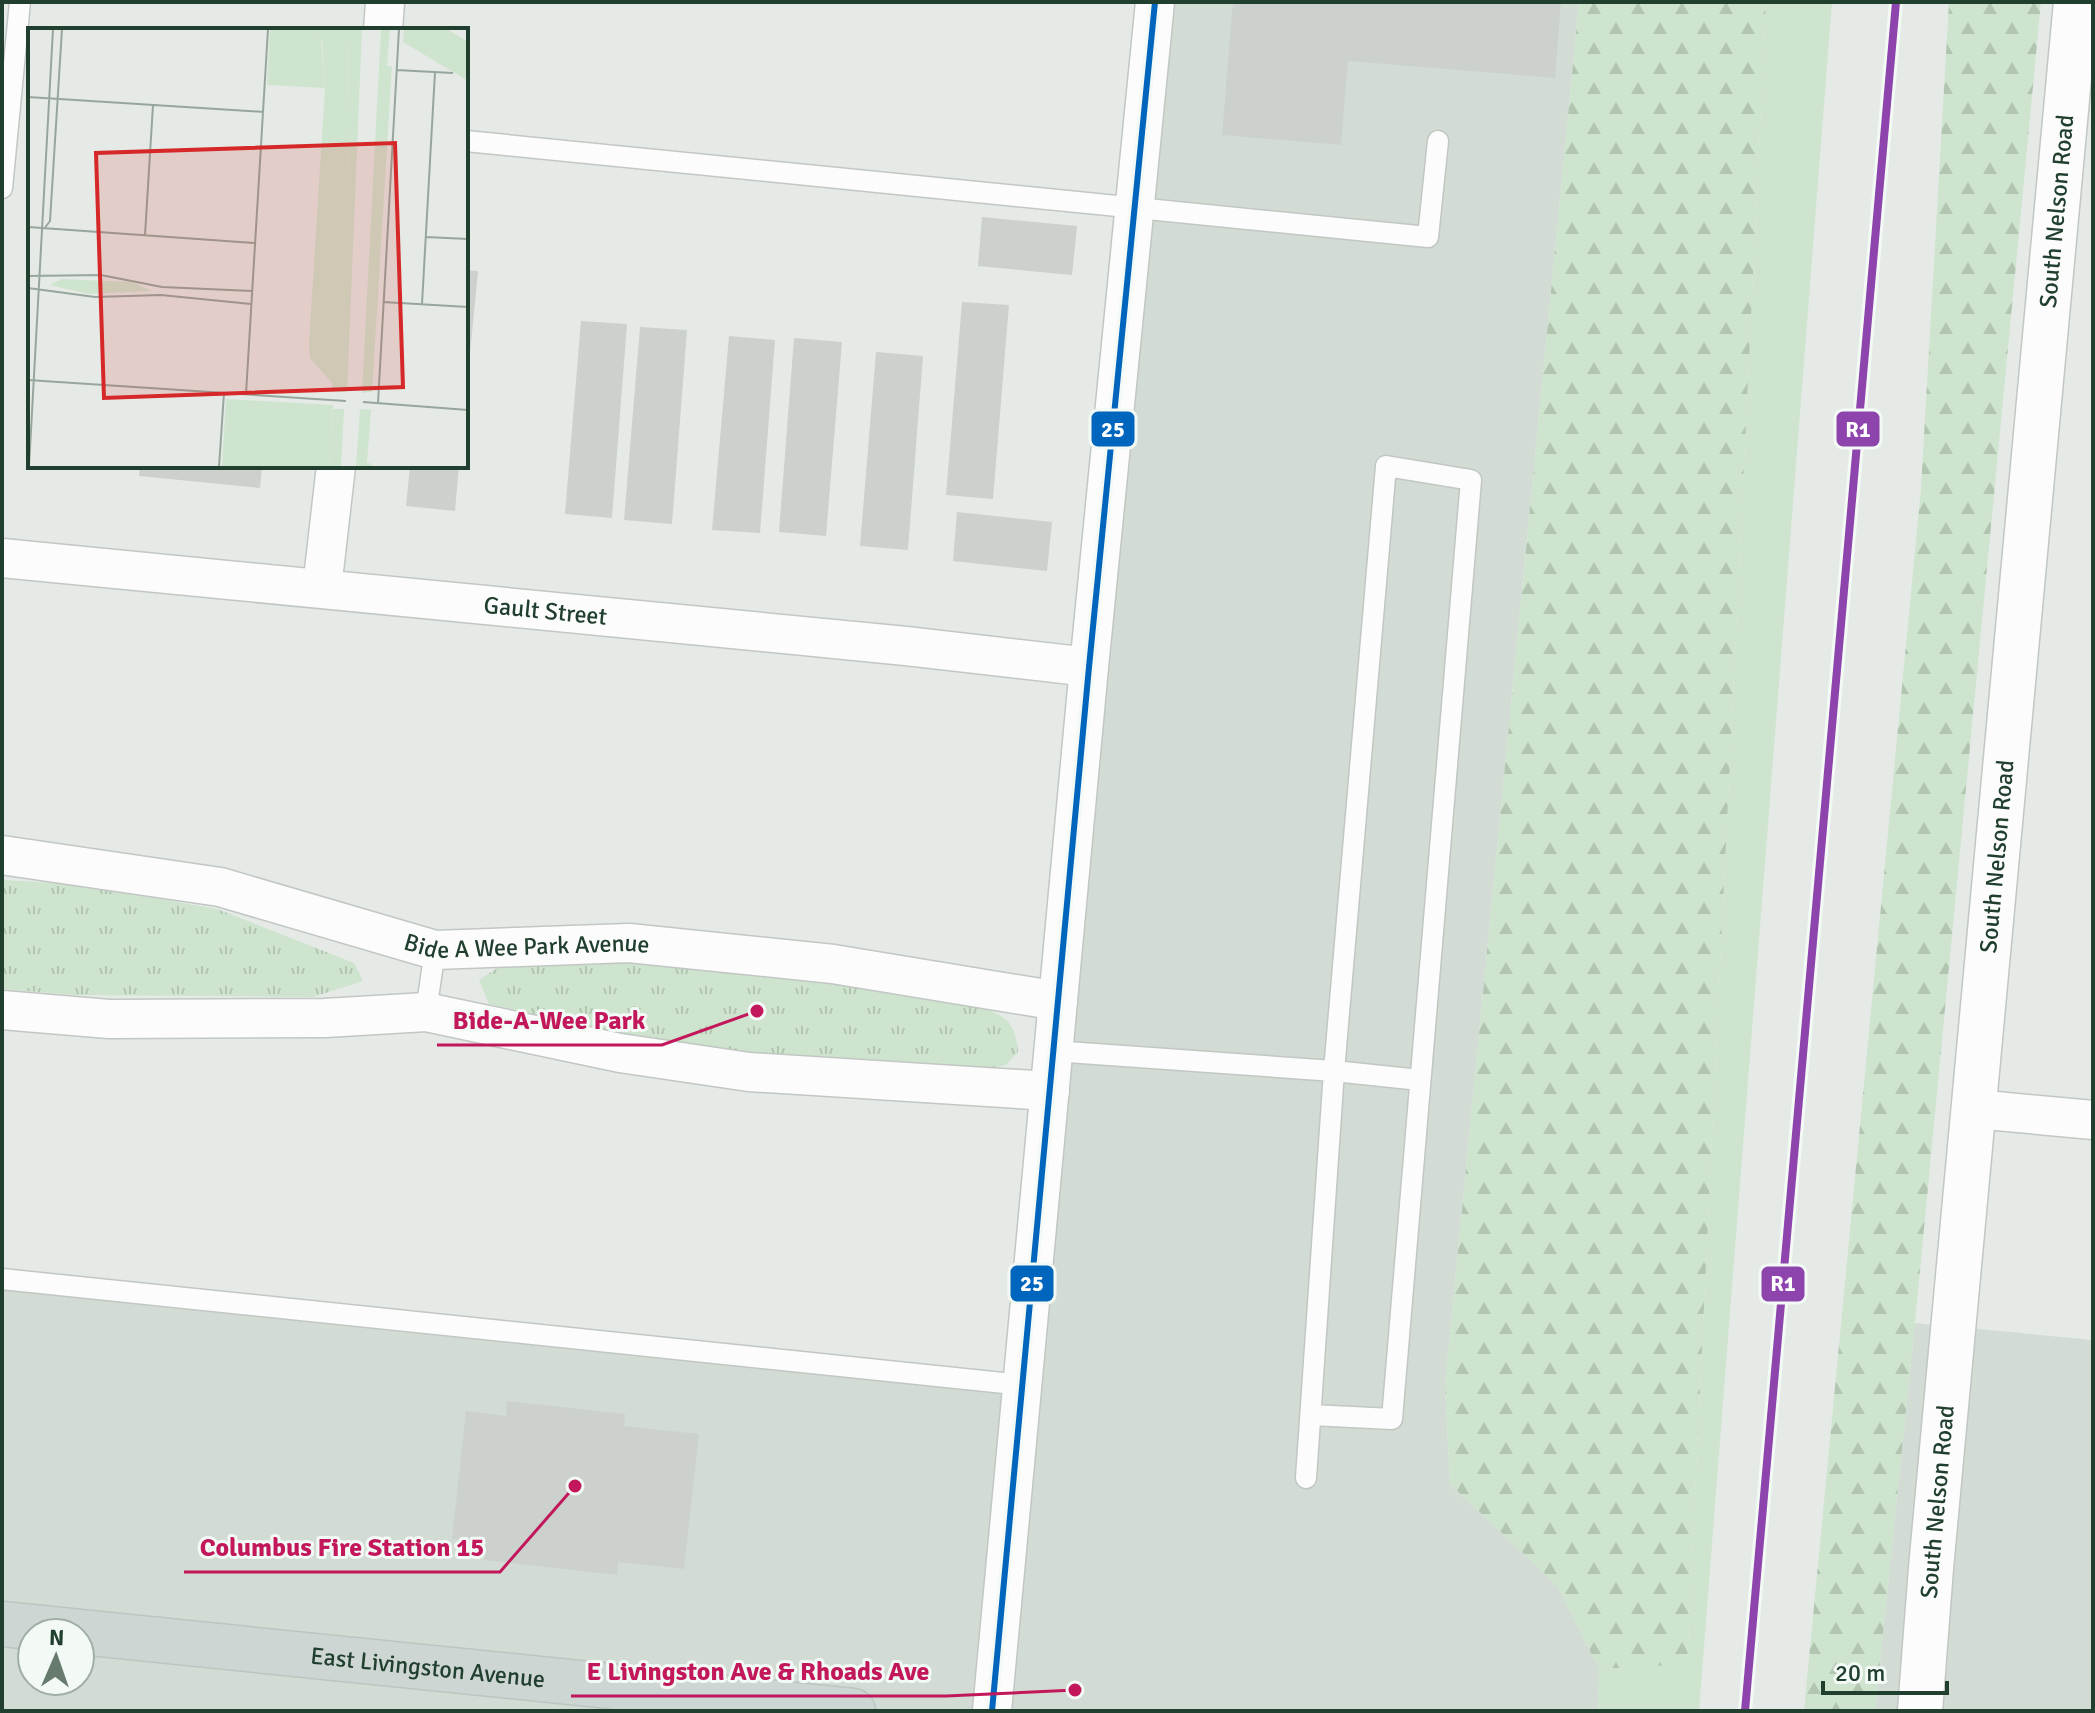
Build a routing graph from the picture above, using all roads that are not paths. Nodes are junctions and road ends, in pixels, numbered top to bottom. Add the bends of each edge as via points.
1 (20, 2) edge
2 (385, 2) edge
3 (1155, 2) edge
4 (2076, 2) edge
5 (383, 28) edge
6 (20, 97) edge
7 (468, 141) edge
8 (1438, 141) dead end
9 (2, 188) edge
10 (1134, 208) junction
11 (336, 468) edge
12 (2, 558) edge
13 (322, 588) junction
14 (1089, 667) junction
15 (2, 855) edge
16 (435, 950) junction
17 (1058, 1001) junction
18 (2, 1010) edge
19 (426, 1012) junction
20 (1053, 1051) junction
21 (1334, 1071) junction
22 (1420, 1080) junction
23 (1050, 1091) junction
24 (1975, 1109) junction
25 (2093, 1120) edge
26 (2, 1279) edge
27 (1023, 1385) junction
28 (1311, 1415) junction
29 (1306, 1478) dead end
30 (2, 1624) edge
31 (842, 1710) edge
32 (992, 1711) edge
33 (1920, 1711) edge

1 - 6 lane
2 - 5 street
3 - 10 street
4 - 24 street, South Nelson Road
6 - 9 lane
7 - 10 lane
8 - 10 lane via 1428,237
10 - 14 street
11 - 13 street
12 - 13 street, Gault Street
13 - 14 street, Gault Street
14 - 17 street
15 - 16 street, Bide A Wee Park Avenue via 220,887
16 - 17 street, Bide A Wee Park Avenue via 629,943 833,964
16 - 19 lane
17 - 20 street
18 - 19 street via 109,1019
19 - 23 street via 620,1053 749,1072
20 - 21 lane
20 - 23 street
21 - 22 lane
21 - 22 lane via 1386,466 1471,480
21 - 28 lane
22 - 28 lane via 1392,1419
23 - 27 street
24 - 25 street
24 - 33 street, South Nelson Road
26 - 27 lane
27 - 32 street
28 - 29 lane
30 - 31 main road, East Livingston Avenue

